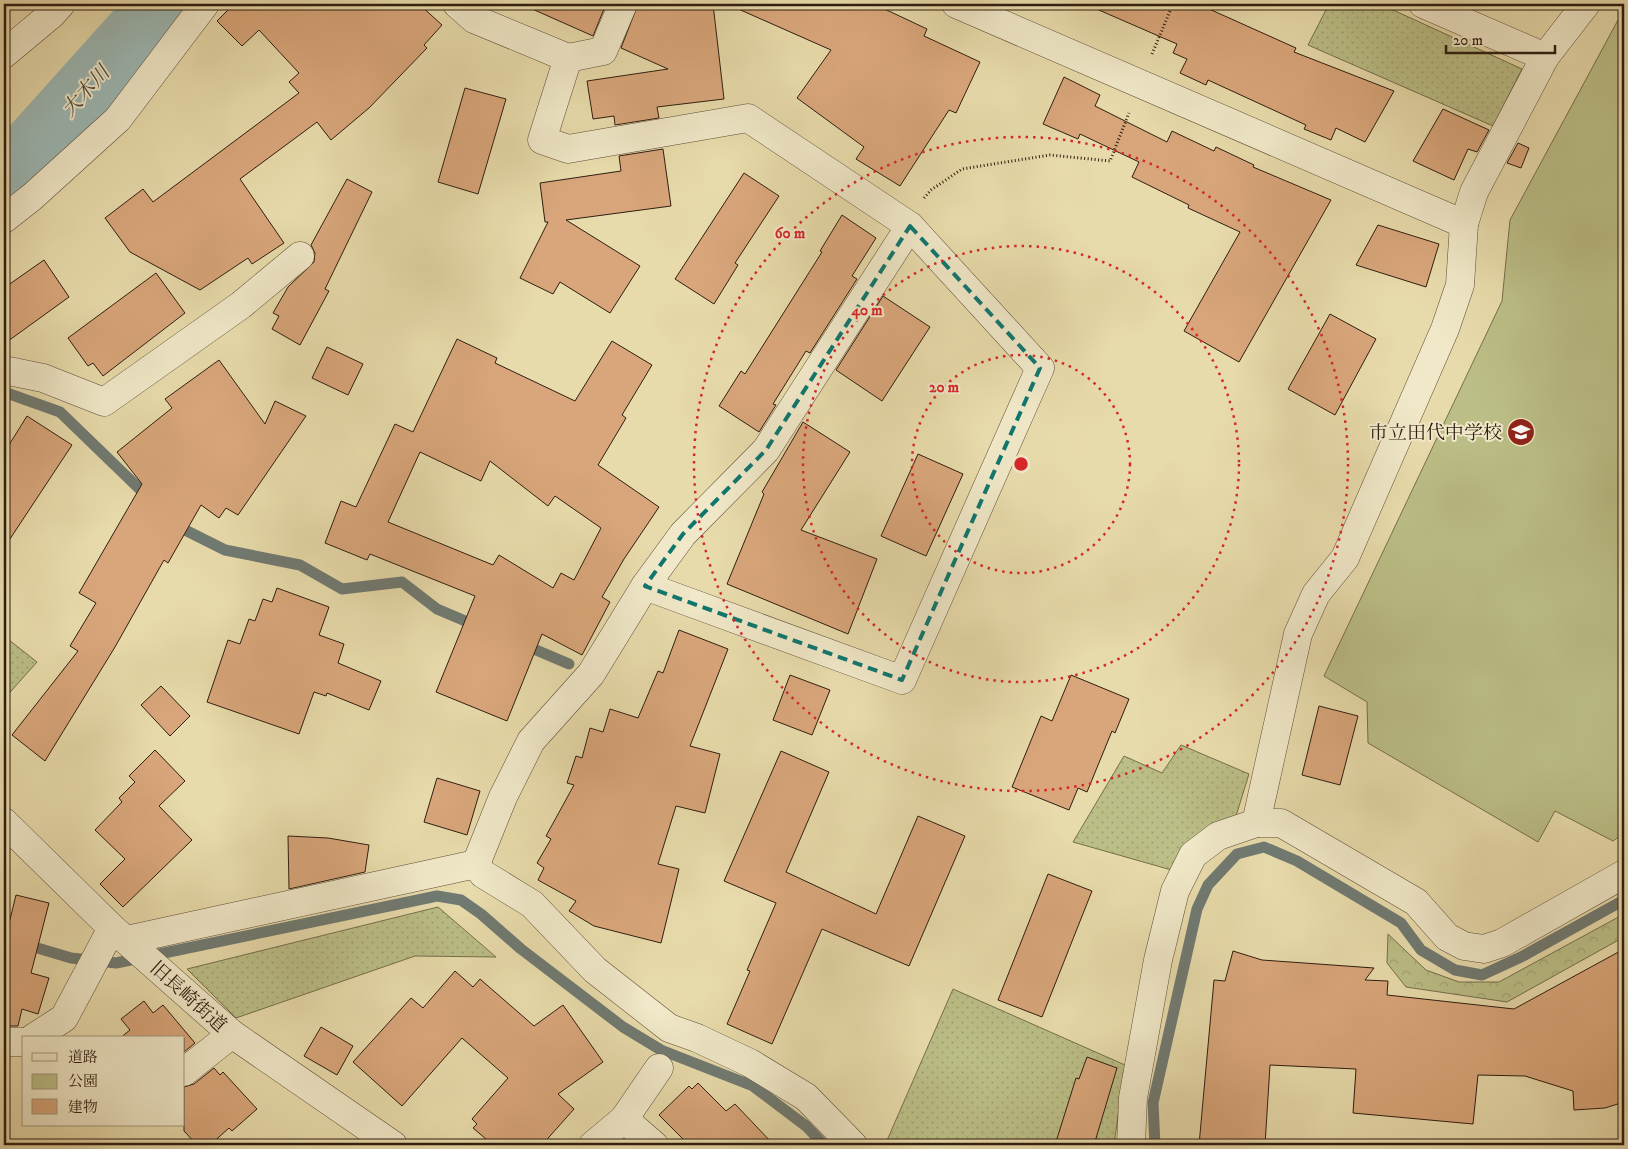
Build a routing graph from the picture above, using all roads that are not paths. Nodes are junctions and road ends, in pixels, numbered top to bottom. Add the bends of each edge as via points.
1 (62, 4) edge
2 (205, 4) edge
3 (457, 4) edge
4 (623, 4) edge
5 (956, 4) edge
6 (1423, 4) edge
7 (1586, 4) edge
8 (4, 54) edge
9 (1545, 57) junction
10 (568, 58) junction
11 (4, 219) edge
12 (906, 223) junction
13 (1464, 224) junction
14 (300, 256) dead end
15 (4, 370) edge
16 (645, 586) junction
17 (4, 822) edge
18 (1256, 823) junction
19 (476, 864) junction
20 (1624, 874) edge
21 (115, 936) junction
22 (232, 1034) junction
23 (36, 1036) edge
24 (4, 1042) edge
25 (22, 1042) edge
26 (659, 1068) dead end
27 (185, 1071) edge
28 (624, 1118) junction
29 (393, 1145) edge
30 (593, 1145) edge
31 (654, 1145) edge
32 (853, 1145) edge
33 (1132, 1145) edge

1 - 8 street
2 - 11 street via 118,119
3 - 10 street via 474,19
4 - 10 street via 603,51
5 - 13 street
6 - 9 street
7 - 9 street
9 - 13 street via 1474,192
10 - 12 street via 542,140 568,149 748,118
12 - 16 street via 766,450 683,534
12 - 16 street via 1040,368 902,680
13 - 18 street via 1460,285 1445,329 1345,558 1316,594 1298,634
14 - 15 street via 241,305 104,402 43,378
16 - 19 street via 591,674 531,741
17 - 21 street, 旧長崎街道
18 - 20 street via 1281,823 1416,902 1447,937 1464,946 1484,949 1502,943
18 - 33 street via 1218,836 1193,855 1176,890 1158,960 1133,1098
19 - 21 street
19 - 32 street via 484,874 532,904 595,970 669,1028 750,1063 806,1097
21 - 22 street, 旧長崎街道
21 - 23 street via 64,1018
22 - 27 street
22 - 29 street, 旧長崎街道
24 - 25 street
26 - 28 street
28 - 30 street
28 - 31 street

